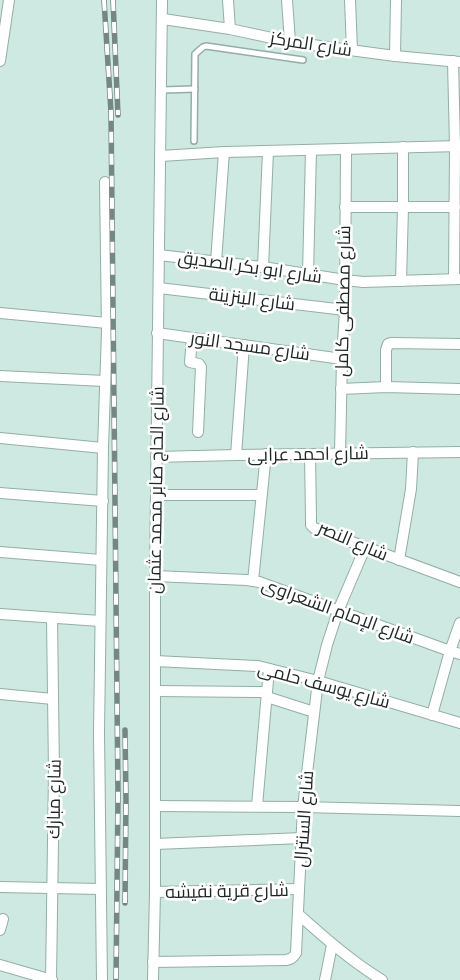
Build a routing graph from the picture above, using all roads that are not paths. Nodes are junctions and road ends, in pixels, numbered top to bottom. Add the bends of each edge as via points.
1 (9, 0) edge
2 (162, 0) edge
3 (228, 0) edge
4 (287, 0) edge
5 (350, 0) edge
6 (396, 0) edge
7 (163, 19) junction
8 (230, 29) junction
9 (290, 42) junction
10 (352, 50) junction
11 (395, 56) junction
12 (303, 60) dead end
13 (0, 61) edge
14 (457, 62) edge
15 (195, 89) junction
16 (162, 90) junction
17 (194, 141) dead end
18 (458, 146) edge
19 (403, 147) junction
20 (346, 148) junction
21 (311, 150) junction
22 (268, 151) junction
23 (224, 152) junction
24 (161, 156) junction
25 (106, 182) dead end
26 (403, 207) junction
27 (455, 207) junction
28 (345, 208) junction
29 (457, 224) edge
30 (159, 255) junction
31 (216, 262) junction
32 (263, 267) junction
33 (308, 274) junction
34 (457, 279) edge
35 (345, 280) junction
36 (401, 281) junction
37 (159, 288) junction
38 (345, 310) junction
39 (0, 313) edge
40 (107, 323) junction
41 (157, 333) junction
42 (192, 338) junction
43 (460, 344) edge
44 (244, 345) junction
45 (342, 359) junction
46 (0, 376) edge
47 (105, 381) junction
48 (386, 387) junction
49 (341, 389) junction
50 (460, 389) edge
51 (198, 432) dead end
52 (0, 438) edge
53 (103, 448) junction
54 (413, 452) junction
55 (460, 452) edge
56 (266, 454) junction
57 (310, 454) junction
58 (340, 454) junction
59 (236, 455) junction
60 (156, 457) junction
61 (0, 493) edge
62 (156, 495) junction
63 (261, 495) junction
64 (103, 501) junction
65 (365, 548) junction
66 (0, 552) edge
67 (101, 560) junction
68 (399, 560) junction
69 (155, 576) junction
70 (253, 581) junction
71 (460, 582) edge
72 (338, 611) junction
73 (0, 614) edge
74 (52, 618) junction
75 (100, 622) junction
76 (460, 623) edge
77 (455, 653) edge
78 (154, 661) junction
79 (269, 669) junction
80 (318, 681) junction
81 (155, 691) junction
82 (0, 694) edge
83 (267, 695) junction
84 (53, 699) junction
85 (314, 712) junction
86 (432, 715) junction
87 (460, 723) edge
88 (155, 806) junction
89 (257, 806) junction
90 (303, 807) junction
91 (460, 811) edge
92 (302, 838) junction
93 (155, 844) junction
94 (0, 887) edge
95 (52, 887) junction
96 (100, 889) junction
97 (299, 889) junction
98 (155, 892) junction
99 (298, 914) junction
100 (3, 919) dead end
101 (0, 930) edge
102 (332, 945) junction
103 (153, 962) junction
104 (0, 965) edge
105 (51, 980) edge
106 (102, 980) edge
107 (153, 980) edge
108 (325, 980) edge
109 (382, 980) edge

1 - 13 street
2 - 7 street, شارع الحاج صابر محمد عثمان
3 - 8 street
4 - 9 street
5 - 10 street
6 - 11 street
7 - 8 street, شارع المركز
7 - 16 street, شارع الحاج صابر محمد عثمان
8 - 9 street, شارع المركز
9 - 10 street, شارع المركز
10 - 11 street, شارع المركز
11 - 14 street, شارع المركز
12 - 15 lane via 206,46 196,54
14 - 18 street
15 - 16 lane
15 - 17 lane
16 - 24 street, شارع الحاج صابر محمد عثمان
18 - 19 street
18 - 27 street
19 - 20 street
19 - 26 street
20 - 21 street
20 - 28 street, شارع مصطفى كامل
21 - 22 street
21 - 33 street
22 - 23 street
22 - 32 street
23 - 24 street
23 - 31 street
24 - 30 street, شارع الحاج صابر محمد عثمان
25 - 40 street
26 - 27 street
26 - 28 street
26 - 36 street
27 - 29 street
28 - 35 street, شارع مصطفى كامل
29 - 34 street
30 - 31 street, شارع ابو بكر الصديق
30 - 37 street, شارع الحاج صابر محمد عثمان
31 - 32 street, شارع ابو بكر الصديق
32 - 33 street, شارع ابو بكر الصديق
33 - 35 street, شارع ابو بكر الصديق
34 - 36 street, شارع ابو بكر الصديق
35 - 36 street, شارع ابو بكر الصديق
35 - 38 street, شارع مصطفى كامل
37 - 38 street, شارع البنزينة
37 - 41 street, شارع الحاج صابر محمد عثمان
38 - 45 street, شارع مصطفى كامل
39 - 40 street
40 - 47 street
41 - 42 street, شارع مسجد النور
41 - 60 street, شارع الحاج صابر محمد عثمان
42 - 44 street, شارع مسجد النور
42 - 51 street via 190,362 201,367
43 - 48 street via 391,342 386,350
44 - 45 street, شارع مسجد النور
44 - 59 street
45 - 49 street, شارع مصطفى كامل
46 - 47 street
47 - 53 street
48 - 49 street
48 - 50 street
49 - 58 street, شارع مصطفى كامل
52 - 53 street
53 - 64 street
54 - 55 street, شارع احمد عرابى
54 - 58 street, شارع احمد عرابى
54 - 68 street
56 - 57 street, شارع احمد عرابى
56 - 59 street, شارع احمد عرابى
56 - 63 street
57 - 58 street, شارع احمد عرابى
57 - 65 street, شارع النصر via 311,525
59 - 60 street, شارع احمد عرابى
60 - 62 street, شارع الحاج صابر محمد عثمان
61 - 64 street
62 - 63 street
62 - 69 street, شارع الحاج صابر محمد عثمان
63 - 70 street
64 - 67 street
65 - 68 street, شارع النصر
65 - 72 street, شارع السنترال
66 - 67 street
67 - 75 street
68 - 71 street, شارع النصر
69 - 70 street, شارع الإمام الشعراوى
69 - 78 street, شارع الحاج صابر محمد عثمان
70 - 72 street, شارع الإمام الشعراوى
72 - 77 street, شارع الإمام الشعراوى
72 - 80 street, شارع السنترال
73 - 74 street
74 - 75 street
74 - 84 street, شارع مبارك
75 - 96 street
76 - 77 street
77 - 86 street
78 - 79 street, شارع يوسف حلمى
78 - 81 street, شارع الحاج صابر محمد عثمان
79 - 80 street, شارع يوسف حلمى
79 - 83 street
80 - 85 street, شارع السنترال
80 - 86 street, شارع يوسف حلمى
81 - 83 street
81 - 88 street, شارع الحاج صابر محمد عثمان
82 - 84 street
83 - 85 street
83 - 89 street
84 - 95 street, شارع مبارك
85 - 90 street, شارع السنترال
86 - 87 street, شارع يوسف حلمى
88 - 89 street
88 - 93 street, شارع الحاج صابر محمد عثمان
89 - 90 street
90 - 91 street
90 - 92 street, شارع السنترال
92 - 93 street
92 - 97 street, شارع السنترال
93 - 98 street, شارع الحاج صابر محمد عثمان
94 - 95 street
95 - 96 street
95 - 105 street, شارع مبارك
96 - 106 street
97 - 98 street, شارع قرية نفيشه
97 - 99 street, شارع السنترال
98 - 103 street, شارع الحاج صابر محمد عثمان
99 - 102 street
99 - 103 street, شارع السنترال via 296,953 290,959
100 - 101 street
102 - 108 street
102 - 109 street
103 - 107 street, شارع الحاج صابر محمد عثمان
104 - 105 street

